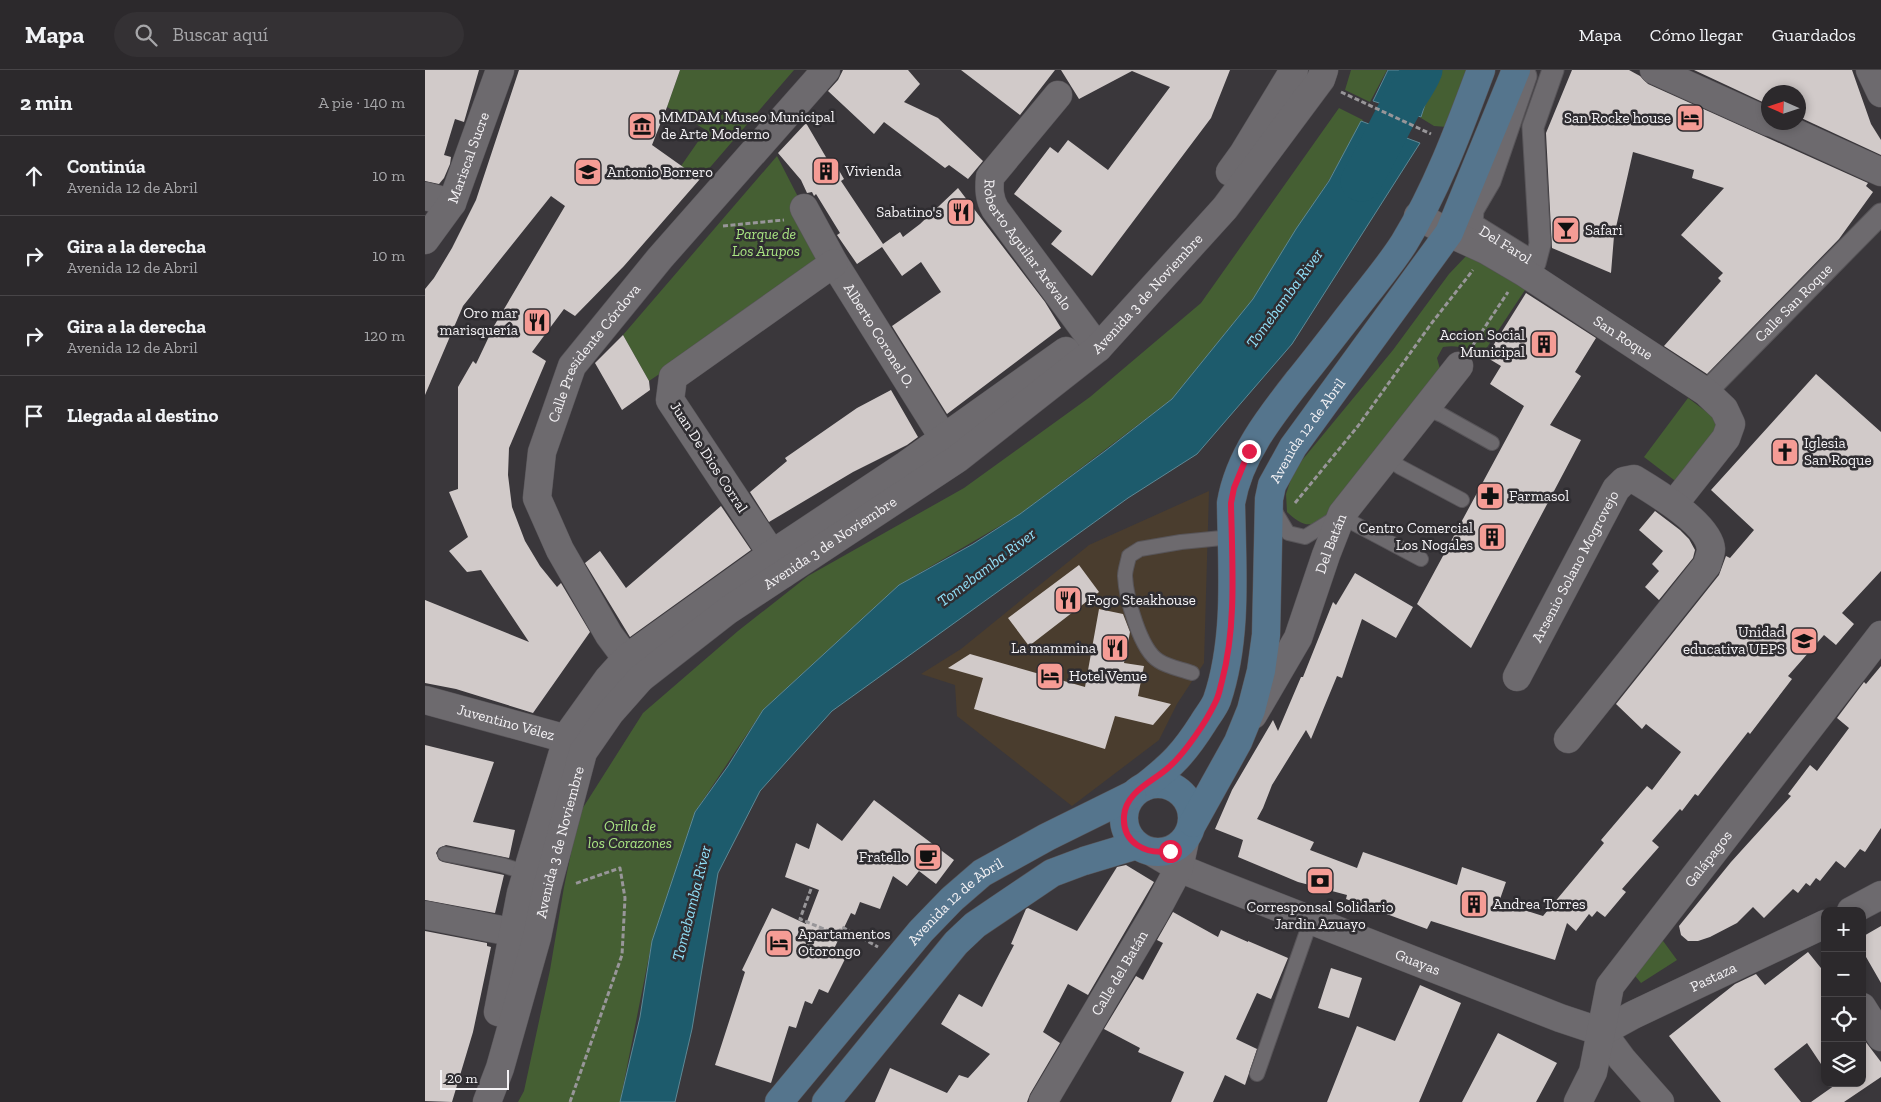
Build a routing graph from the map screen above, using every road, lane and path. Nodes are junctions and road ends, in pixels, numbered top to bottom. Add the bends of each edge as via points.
1 (501, 70) edge
2 (825, 70) edge
3 (1294, 70) edge
4 (1481, 70) edge
5 (1516, 70) edge
6 (1529, 70) edge
7 (1553, 70) edge
8 (1654, 70) edge
9 (1870, 70) edge
10 (1330, 80) edge
11 (1881, 93) edge
12 (1058, 95) dead end
13 (1761, 118) edge
14 (1787, 130) edge
15 (1435, 136) dead end
16 (1881, 172) edge
17 (425, 196) edge
18 (452, 203) junction
19 (806, 212) joint
20 (1881, 214) edge
21 (1418, 216) junction
22 (716, 227) dead end
23 (1449, 233) junction
24 (425, 240) edge
25 (1486, 250) junction
26 (834, 263) junction
27 (1525, 273) junction
28 (1093, 341) junction
29 (1459, 366) joint
30 (1706, 392) junction
31 (1425, 408) junction
32 (1492, 442) dead end
33 (950, 449) junction
34 (1387, 458) junction
35 (1462, 500) dead end
36 (1674, 504) junction
37 (1273, 509) junction
38 (1342, 514) junction
39 (1232, 536) junction
40 (1421, 559) dead end
41 (777, 564) junction
42 (1881, 635) edge
43 (634, 668) junction
44 (1192, 673) dead end
45 (1517, 677) dead end
46 (425, 700) edge
47 (1568, 739) dead end
48 (1238, 742) junction
49 (575, 746) junction
50 (1138, 791) junction
51 (1189, 831) junction
52 (1144, 849) junction
53 (445, 854) dead end
54 (1179, 868) junction
55 (537, 881) junction
56 (811, 888) dead end
57 (1881, 895) edge
58 (1858, 907) edge
59 (425, 915) edge
60 (1311, 920) junction
61 (525, 934) junction
62 (1820, 936) edge
63 (897, 959) junction
64 (1866, 1014) edge
65 (1602, 1032) junction
66 (1881, 1037) edge
67 (1257, 1074) dead end
68 (472, 1102) edge
69 (487, 1102) edge
70 (570, 1102) edge
71 (779, 1102) edge
72 (826, 1102) edge
73 (1043, 1102) edge
74 (1578, 1102) edge
75 (1661, 1102) edge

1 - 18 street, Mariscal Sucre
2 - 43 street, Calle Presidente Córdova via 660,258 572,366 542,452 537,498 560,550 609,635
3 - 28 street, Avenida 3 de Noviembre via 1243,154 1208,203
4 - 21 main road, Avenida 12 de Abril via 1453,144
5 - 23 main road, Avenida 12 de Abril
6 - 7 street, Del Farol via 1490,182 1473,210 1473,224 1535,263 1540,244 1533,127
8 - 13 street
9 - 11 street
10 - 15 path
10 - 28 street, Avenida 3 de Noviembre via 1321,79 1225,208
12 - 28 street, Roberto Aguilar Arévalo via 991,177 989,191 995,209
14 - 16 street
17 - 18 street
18 - 24 street, Mariscal Sucre
19 - 22 path
19 - 26 street, Alberto Coronel O.
20 - 30 street, Calle San Roque
21 - 23 street, San Roque
21 - 39 main road, Avenida 12 de Abril via 1404,244 1269,419 1249,451 1234,488
23 - 25 street, San Roque
23 - 37 main road, Avenida 12 de Abril via 1293,447 1272,485
25 - 27 street, San Roque
25 - 37 path via 1358,426 1287,512
26 - 33 street, Alberto Coronel O.
26 - 41 street, Juan De Dios Corral via 673,377 670,400
27 - 29 path via 1515,280
27 - 30 street, San Roque
28 - 33 street, Avenida 3 de Noviembre
29 - 31 street, Del Batán
30 - 36 street, San Roque via 1724,409 1731,424 1726,438
31 - 32 lane
31 - 34 street, Del Batán
33 - 41 street, Avenida 3 de Noviembre
34 - 35 lane
34 - 38 street, Del Batán
36 - 45 street, Arsenio Solano Mogrovejo via 1634,479 1624,480 1616,489
36 - 47 street, Arsenio Solano Mogrovejo via 1705,534 1711,549 1707,564
37 - 38 lane via 1288,533 1305,537
37 - 48 main road, Avenida 12 de Abril via 1261,672
38 - 40 lane
38 - 48 street, Del Batán via 1298,638
39 - 44 lane via 1140,549 1129,556 1125,575 1141,638 1159,661
39 - 50 main road, Avenida 12 de Abril via 1232,609 1226,664 1216,702 1187,747 1169,767
41 - 43 street, Avenida 3 de Noviembre via 727,610
42 - 65 street, Galápagos via 1610,986
43 - 49 street, Avenida 3 de Noviembre via 610,713
46 - 49 street, Juventino Vélez
48 - 51 main road, Avenida 12 de Abril
49 - 55 street, Avenida 3 de Noviembre
50 - 51 main road, Avenida 12 de Abril via 1162,784 1179,790 1190,804
50 - 52 main road via 1128,802 1124,818 1127,833
50 - 63 main road, Avenida 12 de Abril via 982,873 952,899
51 - 52 main road, Avenida 12 de Abril via 1170,851
51 - 54 street, Calle del Batán
52 - 54 street, Guayas
52 - 72 main road, Avenida 12 de Abril via 1084,861 1052,873 975,925 956,943
53 - 55 lane via 502,865
54 - 60 street, Guayas
54 - 73 street, Calle del Batán
55 - 61 street, Avenida 3 de Noviembre
55 - 70 path via 556,890 620,868 625,898 621,955
56 - 63 path via 800,919 838,935 842,927
57 - 58 street
59 - 61 street
60 - 65 street, Guayas
60 - 67 lane
61 - 68 street, Avenida 3 de Noviembre
61 - 69 street, Avenida 3 de Noviembre via 500,1068
62 - 65 street, Pastaza via 1633,1015
63 - 71 main road, Avenida 12 de Abril
64 - 66 street
65 - 74 street, Galápagos via 1593,1072
65 - 75 street

